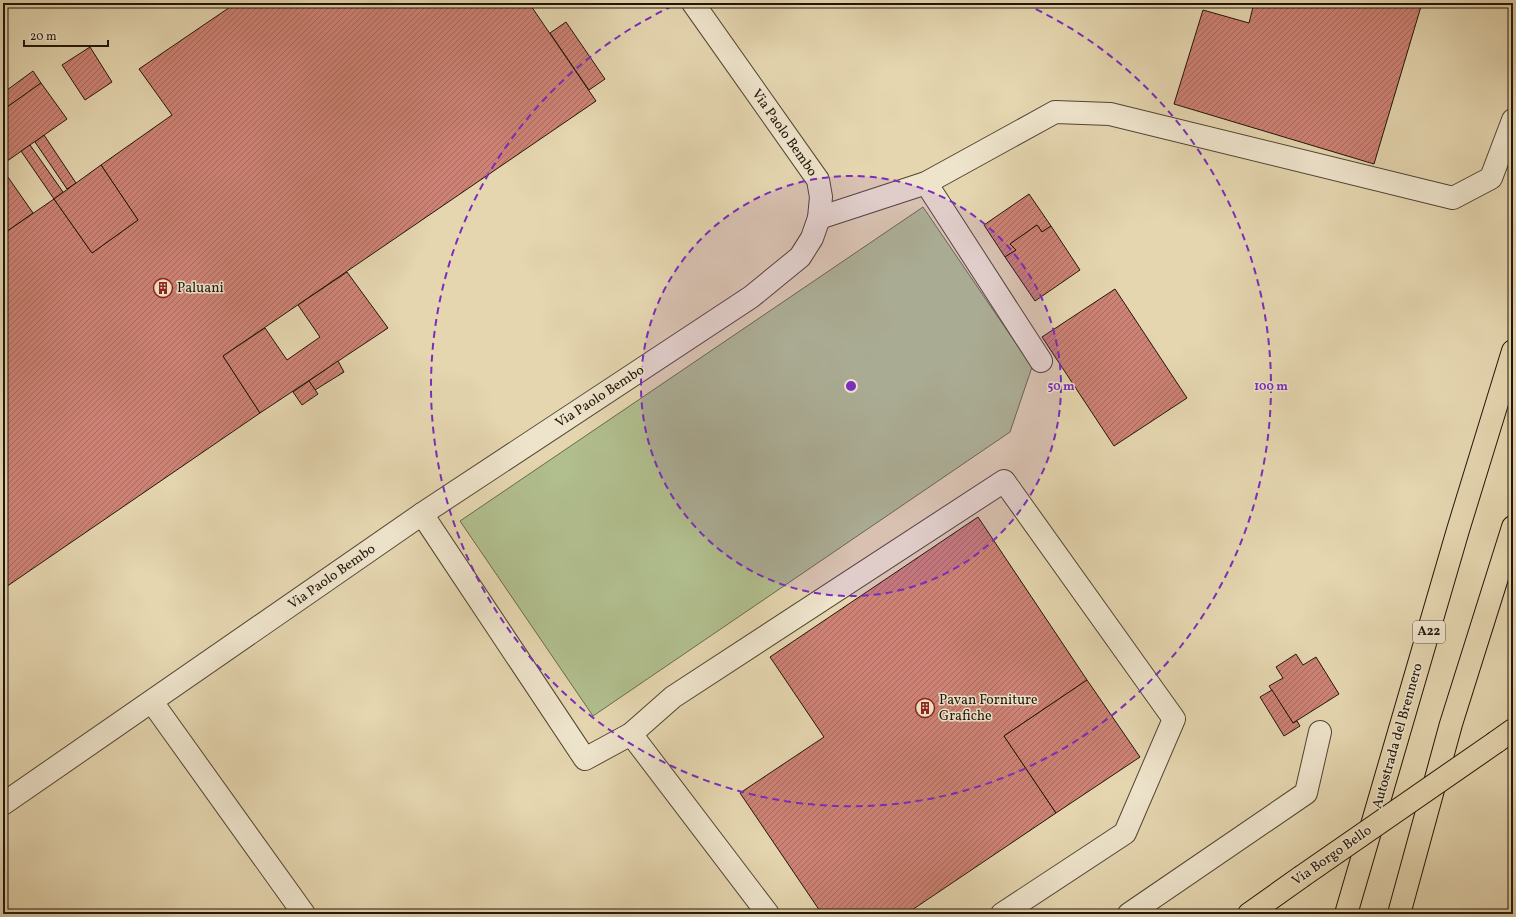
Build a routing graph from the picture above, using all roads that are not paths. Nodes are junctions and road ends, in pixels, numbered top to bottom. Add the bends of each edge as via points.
1 (693, 3) edge
2 (1513, 120) edge
3 (926, 183) junction
4 (819, 218) junction
5 (1513, 351) edge
6 (1041, 362) dead end
7 (422, 514) junction
8 (1513, 527) edge
9 (152, 702) junction
10 (1320, 732) dead end
11 (631, 734) junction
12 (1505, 736) edge
13 (3, 804) edge
14 (304, 914) edge
15 (768, 914) edge
16 (1002, 914) edge
17 (1130, 914) edge
18 (1249, 914) edge
19 (1346, 914) edge
20 (1399, 914) edge

1 - 4 street, Via Paolo Bembo via 818,180 821,197
2 - 3 street via 1491,178 1453,198 1110,114 1056,112
3 - 4 street
3 - 6 street
4 - 7 street, Via Paolo Bembo via 812,238 800,257 751,297
5 - 19 main road, Autostrada del Brennero / A22
7 - 9 street, Via Paolo Bembo
7 - 11 street via 585,759
8 - 20 main road via 1451,724
9 - 13 street, Via Paolo Bembo
9 - 14 street
10 - 17 street via 1306,793
11 - 15 street
11 - 16 street via 673,697 1004,481 1174,719 1125,833
12 - 18 main road, Via Borgo Bello, bridge

